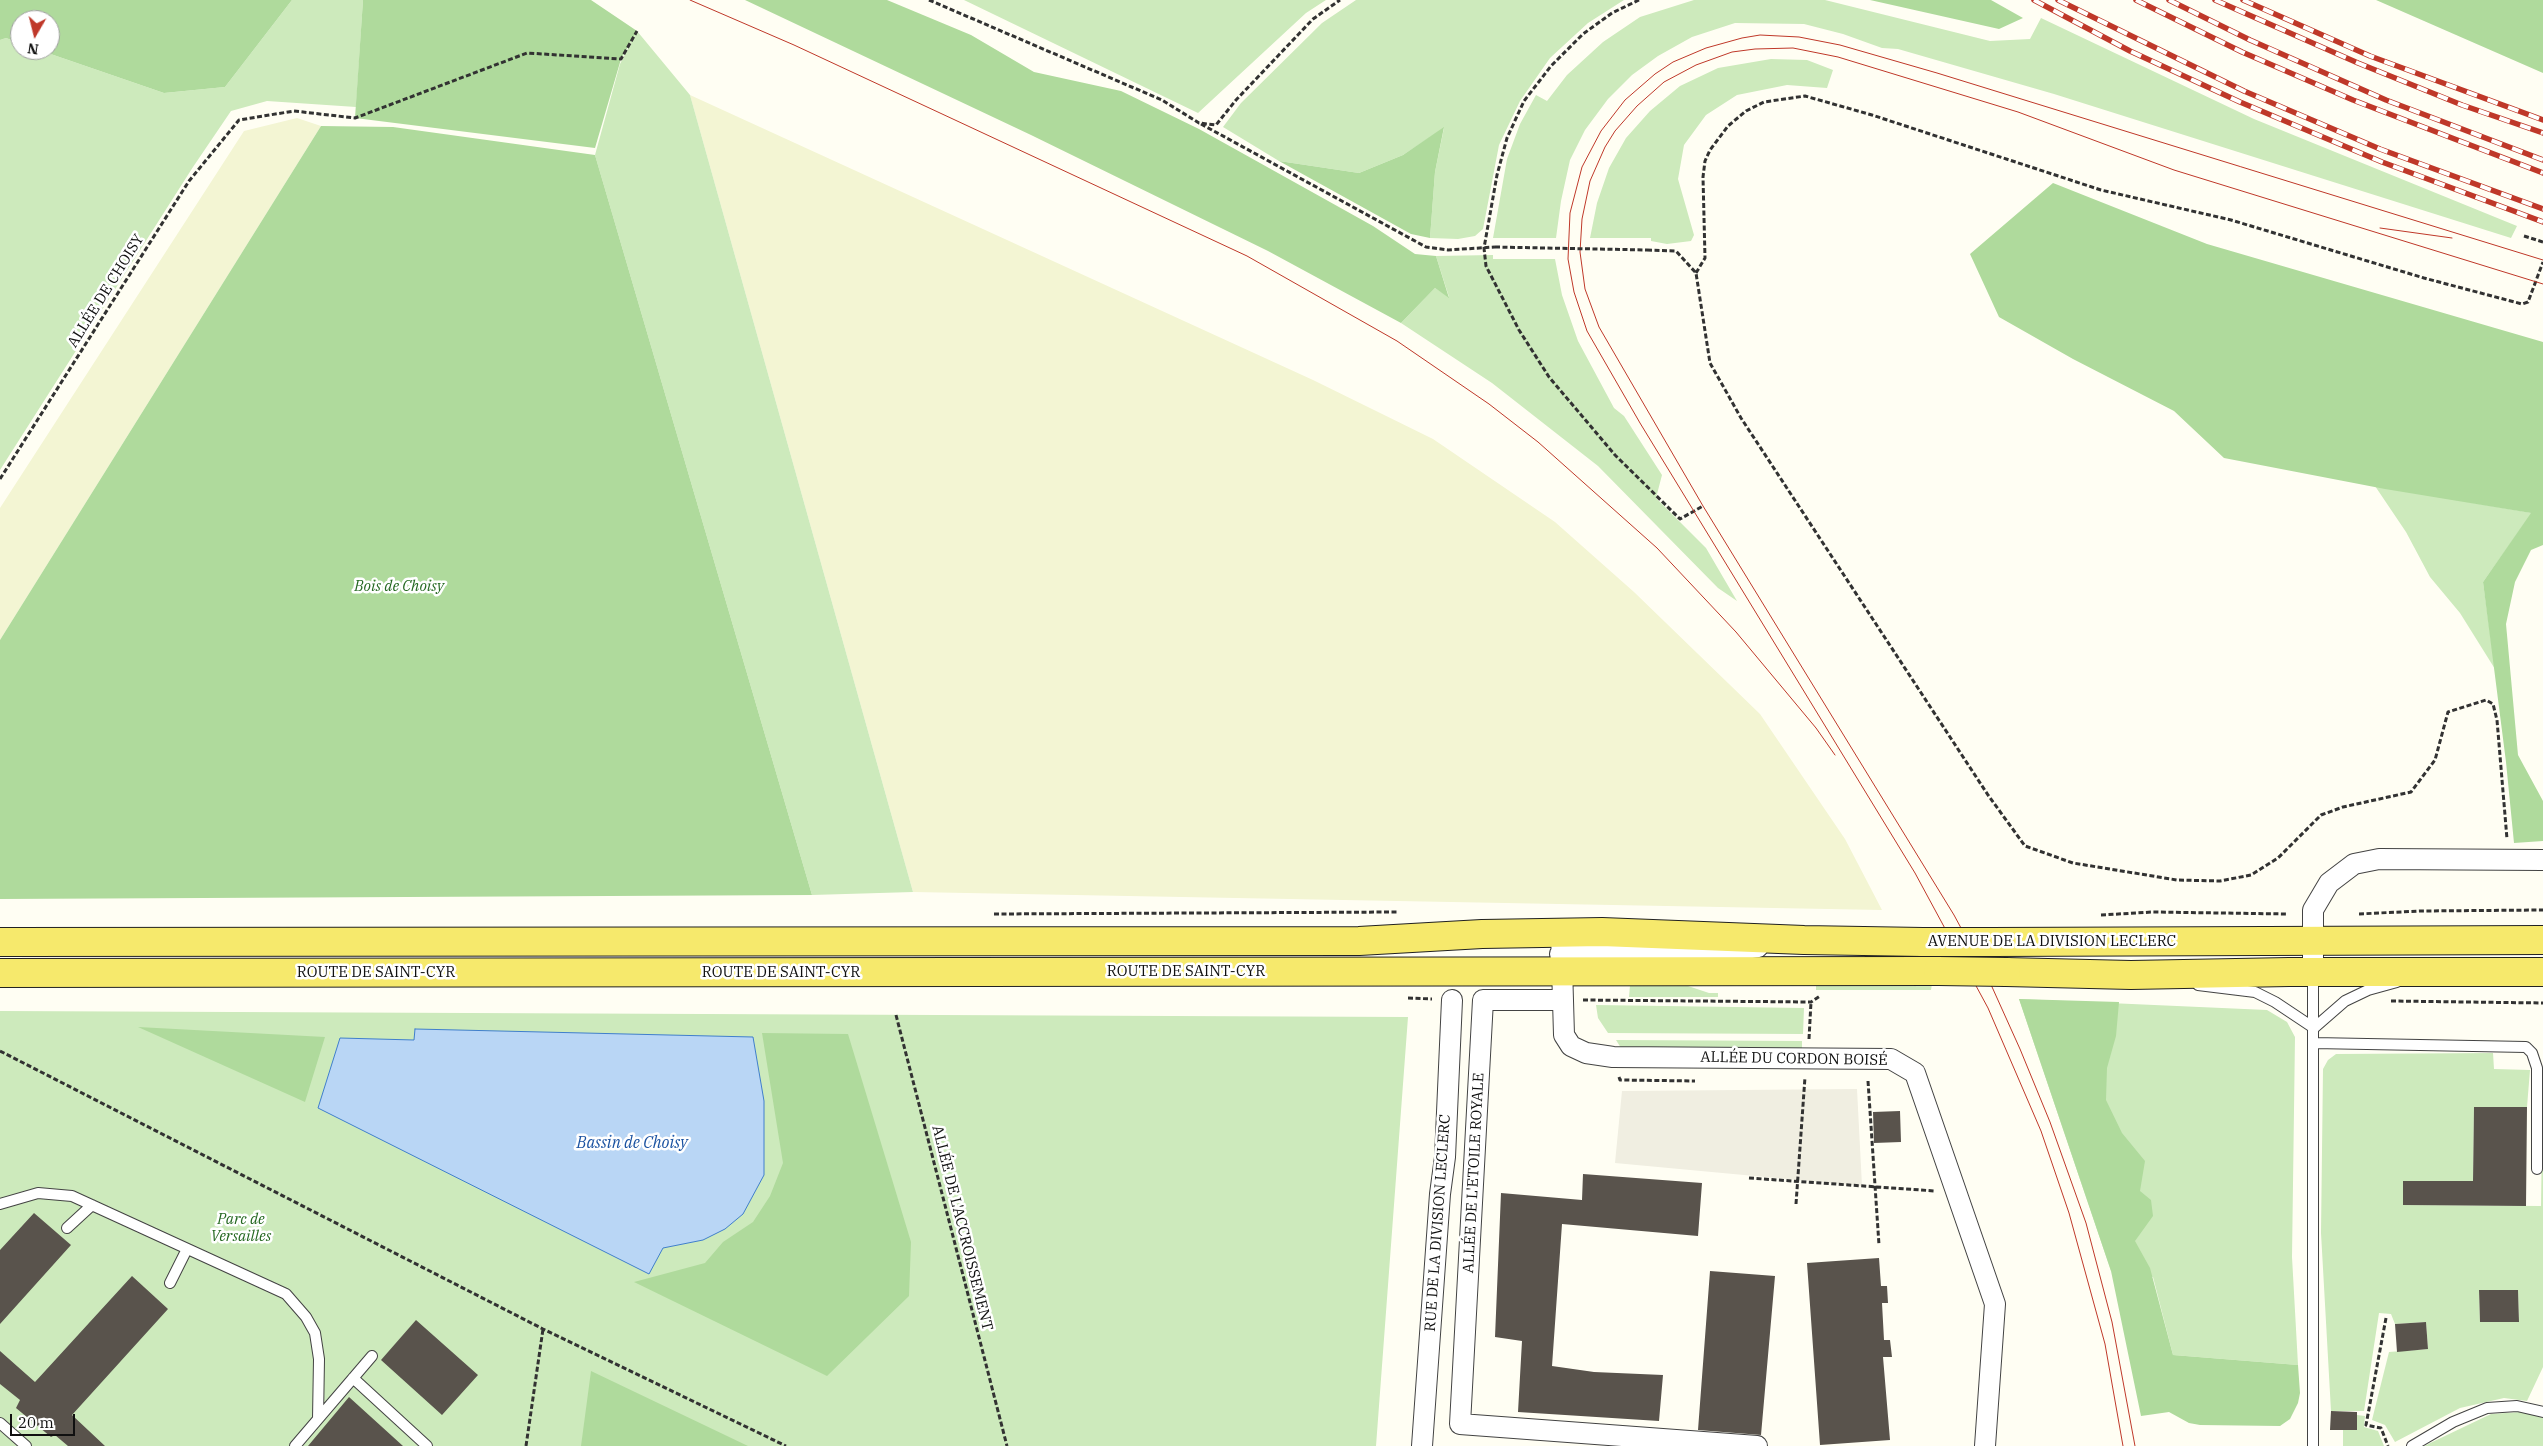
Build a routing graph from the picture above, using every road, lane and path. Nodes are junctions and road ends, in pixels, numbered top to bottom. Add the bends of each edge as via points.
1 (929, 0) edge
2 (1340, 0) edge
3 (1639, 0) edge
4 (637, 31) dead end
5 (1198, 123) junction
6 (2524, 236) dead end
7 (2543, 242) edge
8 (1484, 248) junction
9 (2543, 262) edge
10 (1696, 273) junction
11 (0, 479) edge
12 (1703, 506) dead end
13 (2543, 860) edge
14 (2505, 861) junction
15 (2543, 910) edge
16 (2349, 914) dead end
17 (2543, 940) edge
18 (0, 942) edge
19 (2313, 942) junction
20 (1561, 953) junction
21 (2313, 972) junction
22 (2543, 972) edge
23 (0, 973) edge
24 (2426, 973) junction
25 (2131, 975) junction
26 (1822, 994) dead end
27 (1452, 1000) dead end
28 (1562, 1000) junction
29 (1593, 1000) dead end
30 (2390, 1001) dead end
31 (1811, 1002) junction
32 (2543, 1003) edge
33 (896, 1015) dead end
34 (2314, 1028) junction
35 (1810, 1029) dead end
36 (2314, 1043) junction
37 (0, 1051) edge
38 (1616, 1057) junction
39 (1806, 1069) dead end
40 (1698, 1081) dead end
41 (1795, 1081) dead end
42 (1805, 1081) junction
43 (1814, 1081) dead end
44 (1859, 1081) dead end
45 (1868, 1081) junction
46 (1876, 1081) dead end
47 (2538, 1170) dead end
48 (1749, 1178) dead end
49 (1797, 1182) junction
50 (1876, 1187) junction
51 (1956, 1192) junction
52 (0, 1204) edge
53 (1796, 1204) dead end
54 (92, 1205) junction
55 (67, 1228) dead end
56 (1879, 1244) dead end
57 (187, 1249) junction
58 (170, 1282) dead end
59 (2386, 1318) dead end
60 (543, 1329) junction
61 (372, 1356) dead end
62 (353, 1378) junction
63 (2543, 1412) edge
64 (318, 1419) junction
65 (0, 1423) edge
66 (26, 1446) edge
67 (295, 1446) edge
68 (427, 1446) edge
69 (526, 1446) edge
70 (786, 1446) edge
71 (1007, 1446) edge
72 (1422, 1446) edge
73 (1757, 1446) edge
74 (1986, 1446) edge
75 (2313, 1446) edge
76 (2388, 1446) edge
77 (2412, 1446) edge

1 - 5 path via 1162,100
2 - 5 path via 1313,19 1216,125
3 - 8 path via 1612,13 1582,34 1524,101 1507,138
4 - 11 path, ALLÉE DE CHOISY via 621,59 528,53 355,118 294,111 239,120 189,181
5 - 8 path via 1426,247 1448,250
6 - 7 path
8 - 10 path, bridge via 1676,251
8 - 12 path via 1486,266 1519,330 1549,377 1615,455 1680,519
9 - 10 path via 2528,302 2522,304 2231,220 2101,190 1805,96 1764,102 1746,111 1728,126 1710,150 1702,177 1705,258
10 - 14 path via 1714,371 1741,418 1972,771 2025,846 2072,863 2155,877 2202,881 2245,877 2264,869 2278,858 2321,816 2343,807 2411,792 2435,760 2448,712 2486,700 2494,704 2497,720 2507,838
13 - 14 street
14 - 19 street via 2379,859 2354,864 2329,883 2313,910
15 - 16 path
17 - 19 main road, AVENUE DE LA DIVISION LECLERC
18 - 20 main road, ROUTE DE SAINT-CYR via 1359,941 1482,934
19 - 20 main road, AVENUE DE LA DIVISION LECLERC, bridge via 1923,942 1602,932
19 - 21 street
20 - 23 main road, ROUTE DE SAINT-CYR
20 - 25 main road, AVENUE DE LA DIVISION LECLERC, bridge
20 - 28 street, ALLÉE DU CORDON BOISÉ
21 - 24 main road, AVENUE DE LA DIVISION LECLERC
21 - 25 main road, AVENUE DE LA DIVISION LECLERC
21 - 34 lane
22 - 24 main road, AVENUE DE LA DIVISION LECLERC
24 - 34 lane via 2368,990 2345,1001
25 - 34 lane via 2255,992
26 - 31 path
27 - 72 street, RUE DE LA DIVISION LECLERC via 1445,1148
28 - 38 street, ALLÉE DU CORDON BOISÉ via 1564,1035 1571,1046 1586,1053
28 - 73 street, ALLÉE DE L'ETOILE ROYALE via 1483,1000 1460,1424
29 - 31 path
30 - 32 path
31 - 35 path
33 - 71 path, ALLÉE DE L'ACCROISSEMENT
34 - 36 lane
36 - 47 lane via 2526,1047 2532,1053 2537,1068
36 - 75 lane
37 - 60 path
38 - 40 path via 1620,1080
38 - 51 street, ALLÉE DU CORDON BOISÉ via 1891,1058 1915,1073
39 - 42 path
41 - 42 path
42 - 43 path
42 - 49 path
44 - 45 path
45 - 46 path
45 - 50 path
48 - 49 path
49 - 50 path
49 - 53 path
50 - 51 path
50 - 56 path
51 - 74 street, ALLÉE DU CORDON BOISÉ via 1995,1304
52 - 54 lane via 38,1193 72,1196
54 - 55 lane
54 - 57 lane
57 - 58 lane
57 - 64 lane via 286,1294 306,1317 315,1332 319,1360
59 - 76 path via 2366,1425 2381,1428
60 - 69 path
60 - 70 path
61 - 62 lane
62 - 64 lane
62 - 68 lane
63 - 77 lane via 2517,1406 2488,1408 2453,1422
64 - 67 lane
65 - 66 lane

